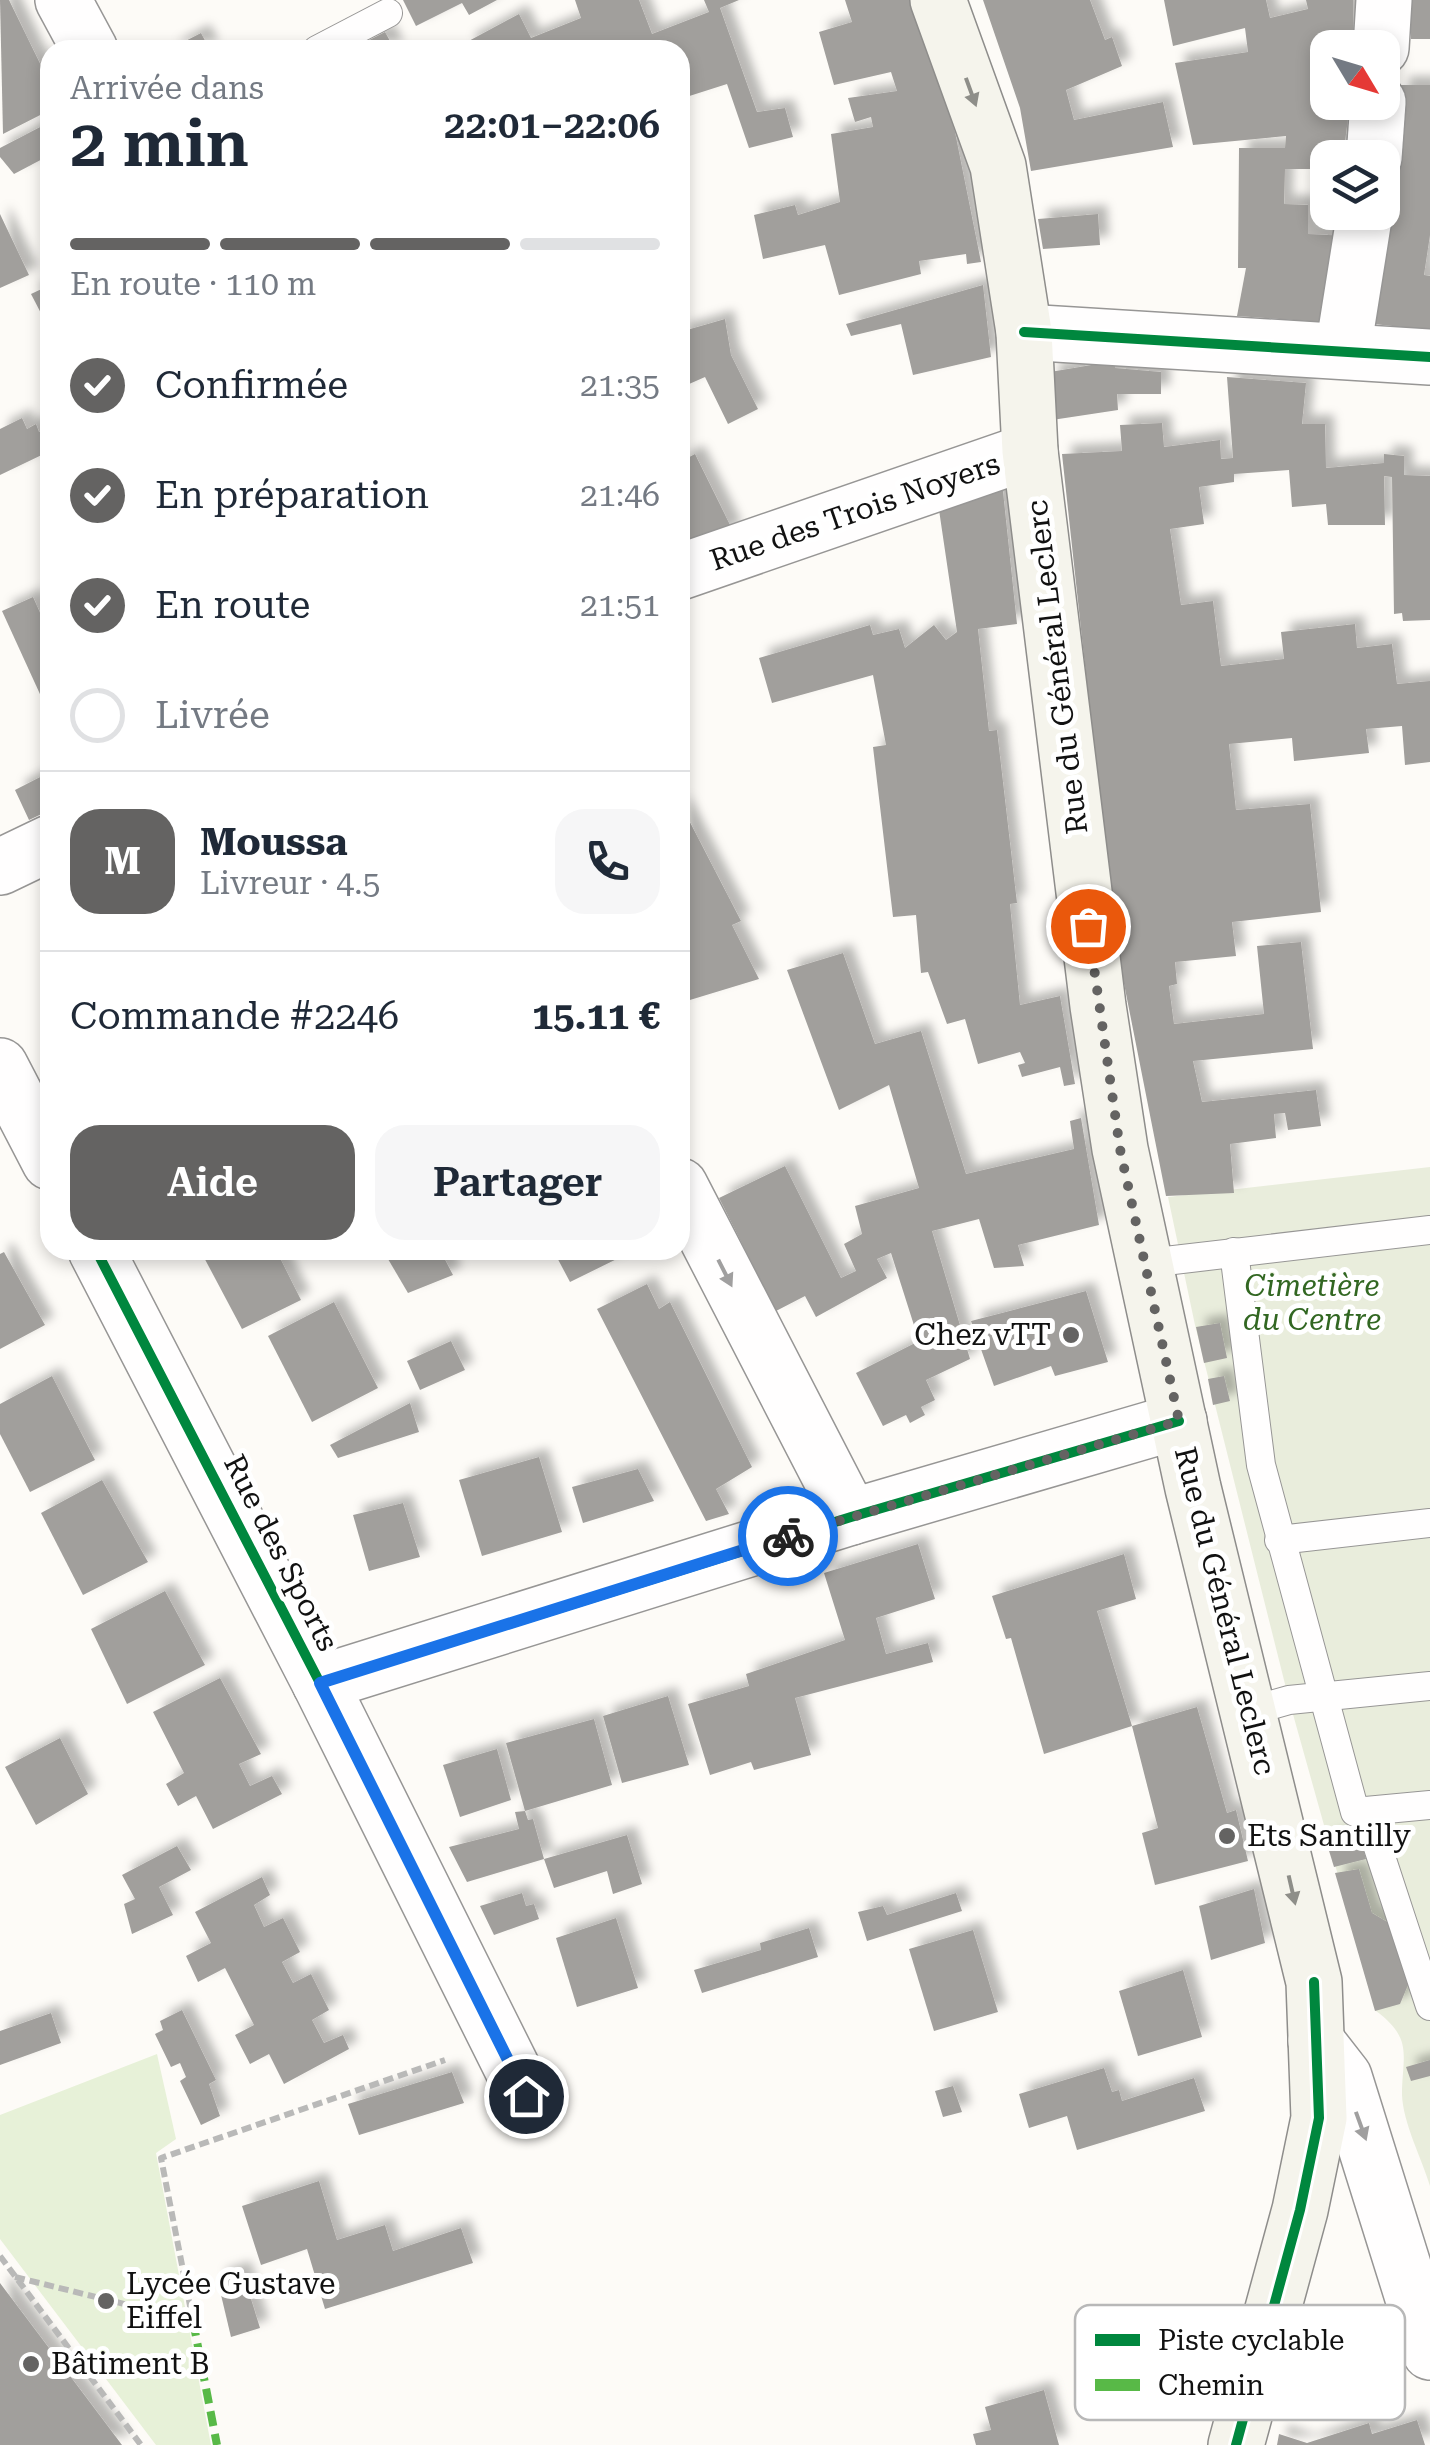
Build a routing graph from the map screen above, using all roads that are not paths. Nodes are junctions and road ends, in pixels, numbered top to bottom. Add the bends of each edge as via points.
1 (64, 0) edge
2 (938, 0) edge
3 (1384, 0) edge
4 (388, 14) dead end
5 (1382, 30) edge
6 (85, 40) edge
7 (337, 40) edge
8 (1362, 230) edge
9 (1024, 332) junction
10 (1343, 350) junction
11 (1430, 358) edge
12 (1030, 451) junction
13 (690, 569) edge
14 (40, 847) edge
15 (0, 867) edge
16 (0, 1066) edge
17 (40, 1143) edge
18 (690, 1205) edge
19 (1430, 1230) edge
20 (1234, 1252) junction
21 (101, 1260) edge
22 (1148, 1263) junction
23 (1179, 1421) junction
24 (851, 1517) junction
25 (1430, 1523) edge
26 (1279, 1540) junction
27 (320, 1683) junction
28 (1430, 1686) edge
29 (1323, 1696) junction
30 (1250, 1711) junction
31 (1430, 1805) edge
32 (1366, 1811) junction
33 (1430, 2006) edge
34 (1316, 2041) junction
35 (526, 2096) dead end
36 (1274, 2305) edge
37 (1430, 2352) edge
38 (1243, 2420) edge
39 (1236, 2445) edge

1 - 6 street
2 -> 9 main road, Rue du Général Leclerc via 998,166
3 - 5 street
4 - 7 lane
8 - 10 street
9 - 10 street
9 - 12 main road, Rue du Général Leclerc
10 - 11 street
12 - 13 street, Rue des Trois Noyers
12 - 22 main road, Rue du Général Leclerc via 1098,1006 1120,1149
14 - 15 street
16 - 17 street
18 -> 24 street
19 - 20 lane
20 - 22 lane
20 - 26 lane via 1260,1465
21 - 27 street, Rue des Sports
22 - 23 main road, Rue du Général Leclerc
23 - 24 street
23 - 30 main road, Rue du Général Leclerc
24 - 27 street
25 - 26 lane
26 - 29 lane
27 - 35 street, Rue des Sports
28 - 29 lane
29 - 30 lane
29 - 32 lane via 1355,1812
30 -> 34 main road, Rue du Général Leclerc via 1314,1982
31 - 32 lane
32 - 33 lane
34 - 36 main road, Rue du Général Leclerc via 1315,2136
34 -> 37 street via 1344,2077
38 - 39 main road, Rue du Général Leclerc

